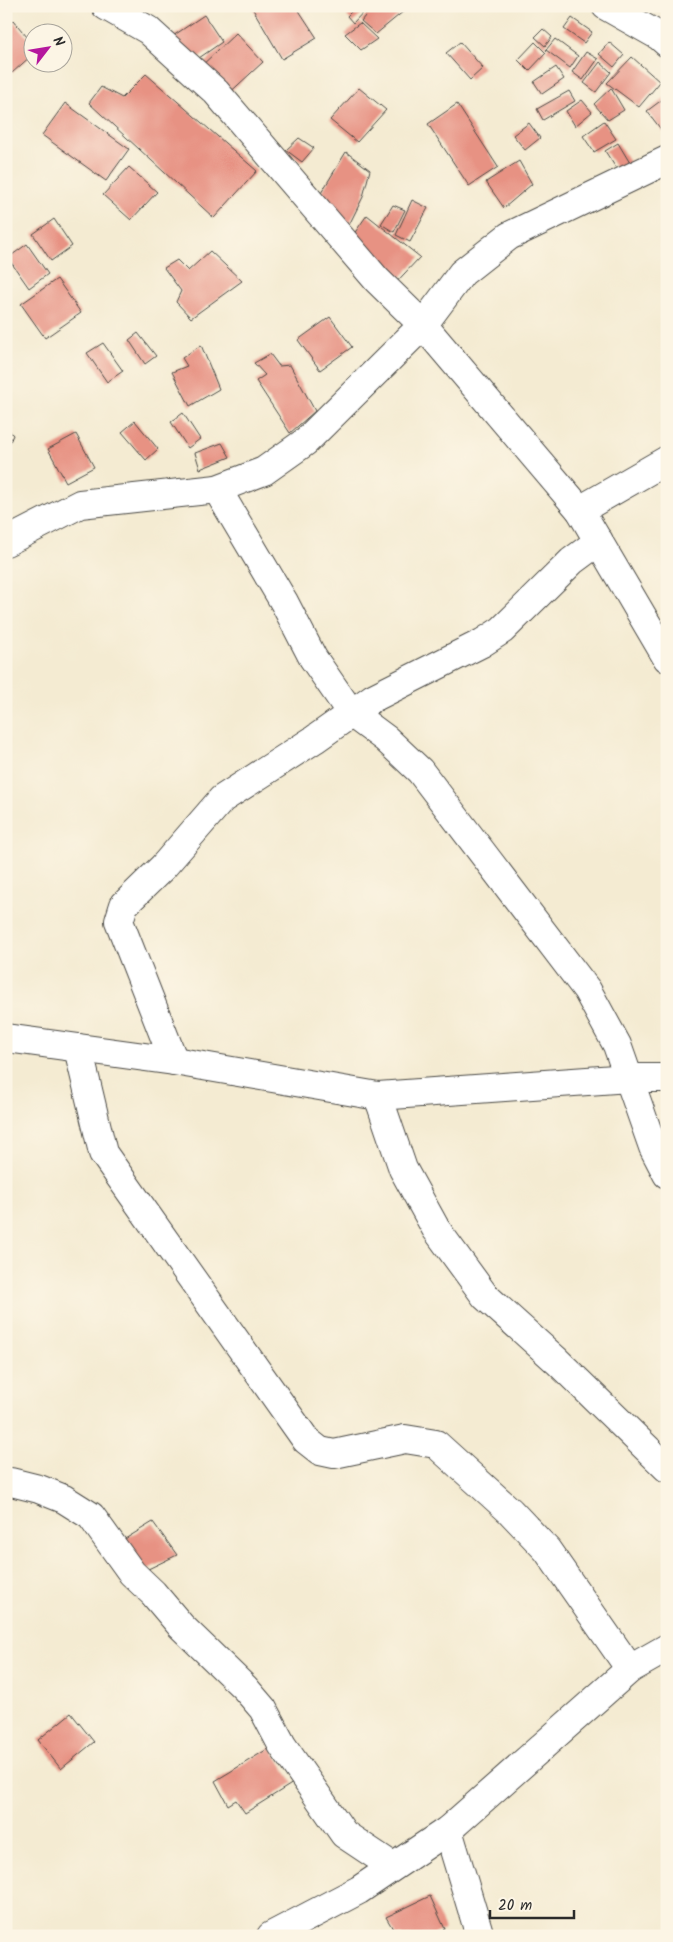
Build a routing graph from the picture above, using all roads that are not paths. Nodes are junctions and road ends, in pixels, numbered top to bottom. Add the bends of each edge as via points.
1 (106, 6) edge
2 (606, 6) edge
3 (639, 14) edge
4 (667, 43) edge
5 (667, 160) edge
6 (423, 325) junction
7 (667, 460) edge
8 (217, 489) junction
9 (580, 510) junction
10 (599, 541) junction
11 (6, 542) edge
12 (667, 658) edge
13 (351, 713) junction
14 (6, 1038) edge
15 (78, 1048) junction
16 (174, 1061) junction
17 (629, 1078) junction
18 (667, 1078) edge
19 (378, 1096) junction
20 (667, 1174) edge
21 (667, 1468) edge
22 (6, 1483) edge
23 (667, 1648) edge
24 (630, 1669) junction
25 (448, 1830) junction
26 (392, 1866) junction
27 (271, 1936) edge
28 (480, 1936) edge

1 - 6 street via 148,30 216,92 377,280
2 - 3 street
3 - 4 street
5 - 6 street via 510,236 462,273
6 - 8 street via 305,442 264,471
6 - 9 street
7 - 9 street
8 - 11 street via 80,504
8 - 13 street via 313,658
9 - 10 street
10 - 12 street
10 - 13 street via 572,561 502,630 373,698
13 - 16 street via 222,800 163,867 124,905 119,921
13 - 17 street via 386,739 420,771 587,990 617,1045
14 - 15 street
15 - 16 street
15 - 24 street via 103,1153 306,1440 320,1451 334,1454 405,1439 436,1444 510,1511 546,1550
16 - 19 street
17 - 18 street
17 - 19 street
17 - 20 street via 653,1147
19 - 21 street via 402,1169 436,1229 485,1296
22 - 26 street via 39,1489 91,1516 132,1573 263,1708 282,1745 344,1834
23 - 24 street
24 - 25 street
25 - 26 street
25 - 28 street
26 - 27 street via 359,1890

